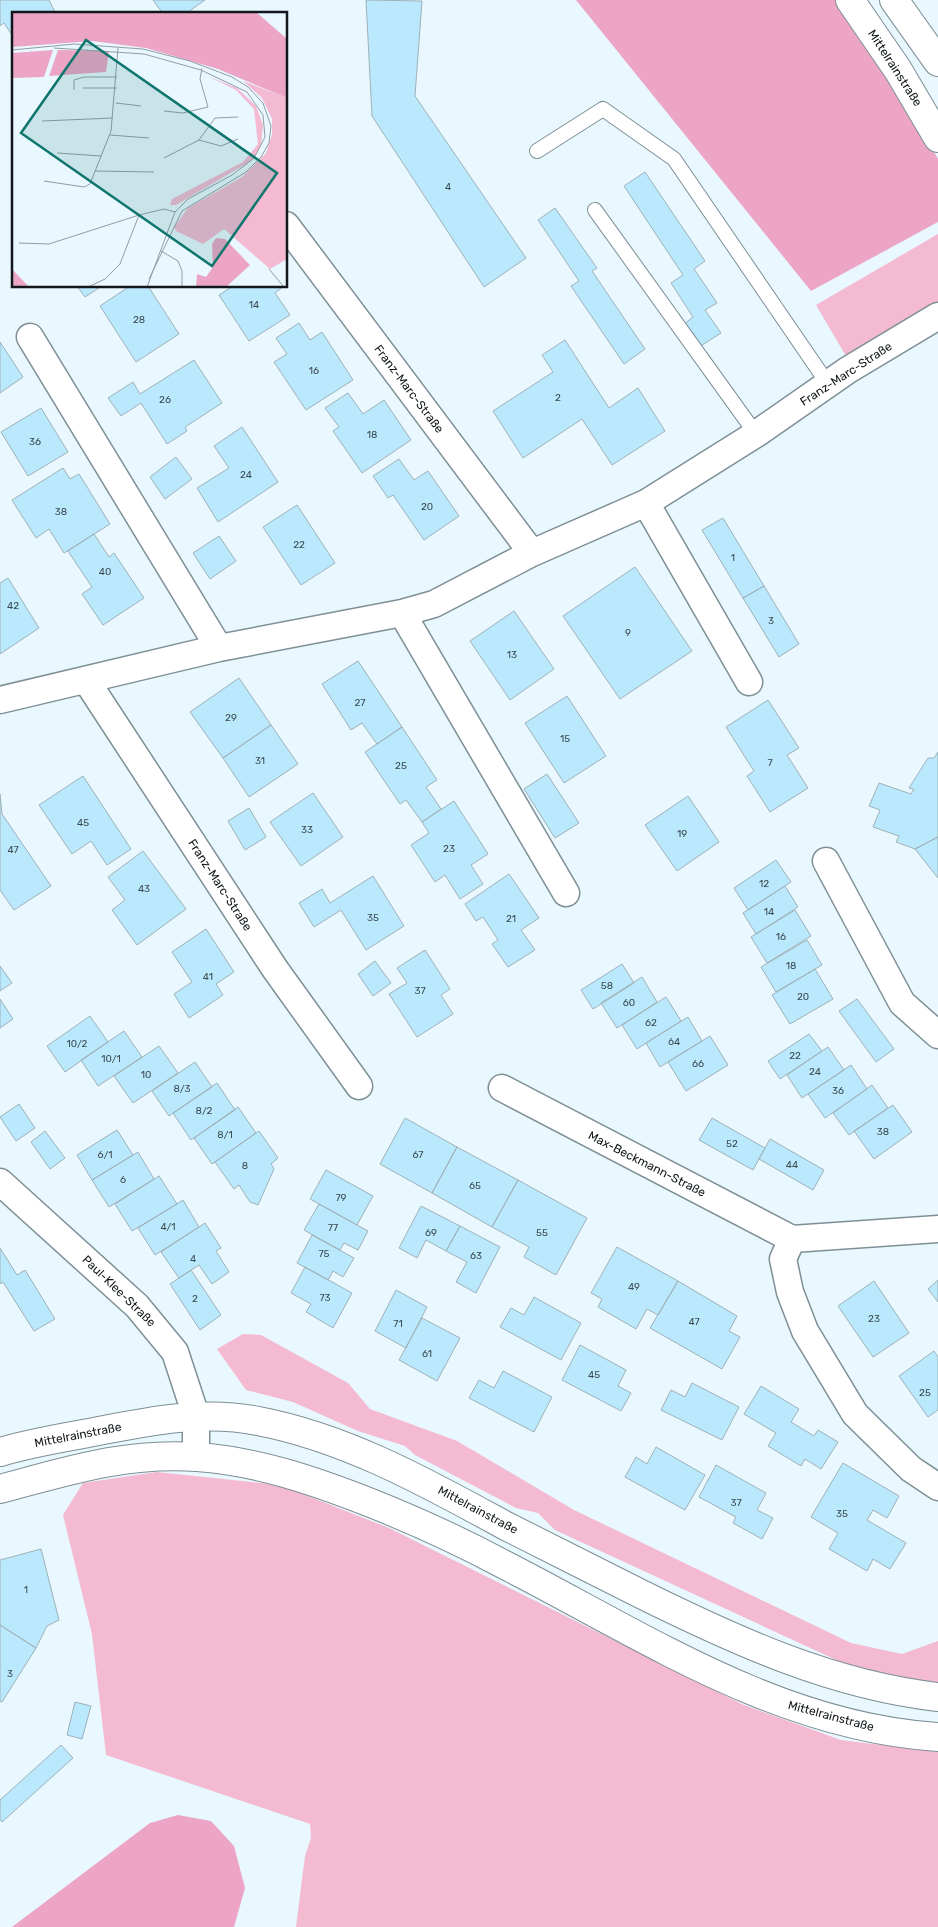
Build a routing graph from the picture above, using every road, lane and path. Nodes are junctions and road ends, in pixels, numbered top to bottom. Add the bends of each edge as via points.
1 (850, 0) edge
2 (894, 0) edge
3 (938, 62) edge
4 (938, 138) edge
5 (537, 151) dead end
6 (595, 210) dead end
7 (288, 227) edge
8 (938, 316) edge
9 (30, 337) dead end
10 (828, 384) junction
11 (756, 434) junction
12 (646, 503) junction
13 (532, 553) junction
14 (402, 613) junction
15 (219, 648) junction
16 (86, 680) junction
17 (749, 682) dead end
18 (0, 700) edge
19 (826, 861) dead end
20 (566, 893) dead end
21 (938, 1035) edge
22 (359, 1086) dead end
23 (502, 1088) dead end
24 (1, 1185) edge
25 (938, 1229) edge
26 (792, 1239) junction
27 (196, 1416) junction
28 (0, 1452) edge
29 (196, 1457) junction
30 (938, 1486) edge
31 (0, 1490) edge
32 (938, 1697) edge
33 (938, 1737) edge

1 - 4 street, Mittelrainstraße via 898,70
2 - 3 street
5 - 10 lane via 603,109 674,160
6 - 11 lane
7 - 13 street, Franz-Marc-Straße
8 - 10 street, Franz-Marc-Straße
9 - 15 street
10 - 11 street, Franz-Marc-Straße
11 - 12 street, Franz-Marc-Straße
12 - 13 street, Franz-Marc-Straße
12 - 17 street
13 - 14 street, Franz-Marc-Straße via 434,604
14 - 15 street, Franz-Marc-Straße
14 - 20 street
15 - 16 street, Franz-Marc-Straße
16 - 18 street, Franz-Marc-Straße
16 - 22 street, Franz-Marc-Straße via 275,969
19 - 21 street via 902,1004
23 - 26 street, Max-Beckmann-Straße
24 - 27 street, Paul-Klee-Straße via 86,1258 158,1328 175,1352
25 - 26 street
26 - 30 street via 783,1259 790,1292 805,1331 855,1414 911,1469
27 - 28 street, Mittelrainstraße via 120,1427
27 - 29 street, Paul-Klee-Straße
27 - 32 street, Mittelrainstraße via 257,1420 344,1446 398,1468 714,1630 805,1667 864,1685
29 - 31 street, Mittelrainstraße via 144,1457 98,1462
29 - 33 street, Mittelrainstraße via 234,1461 294,1475 428,1526 660,1649 718,1677 796,1708 853,1724

